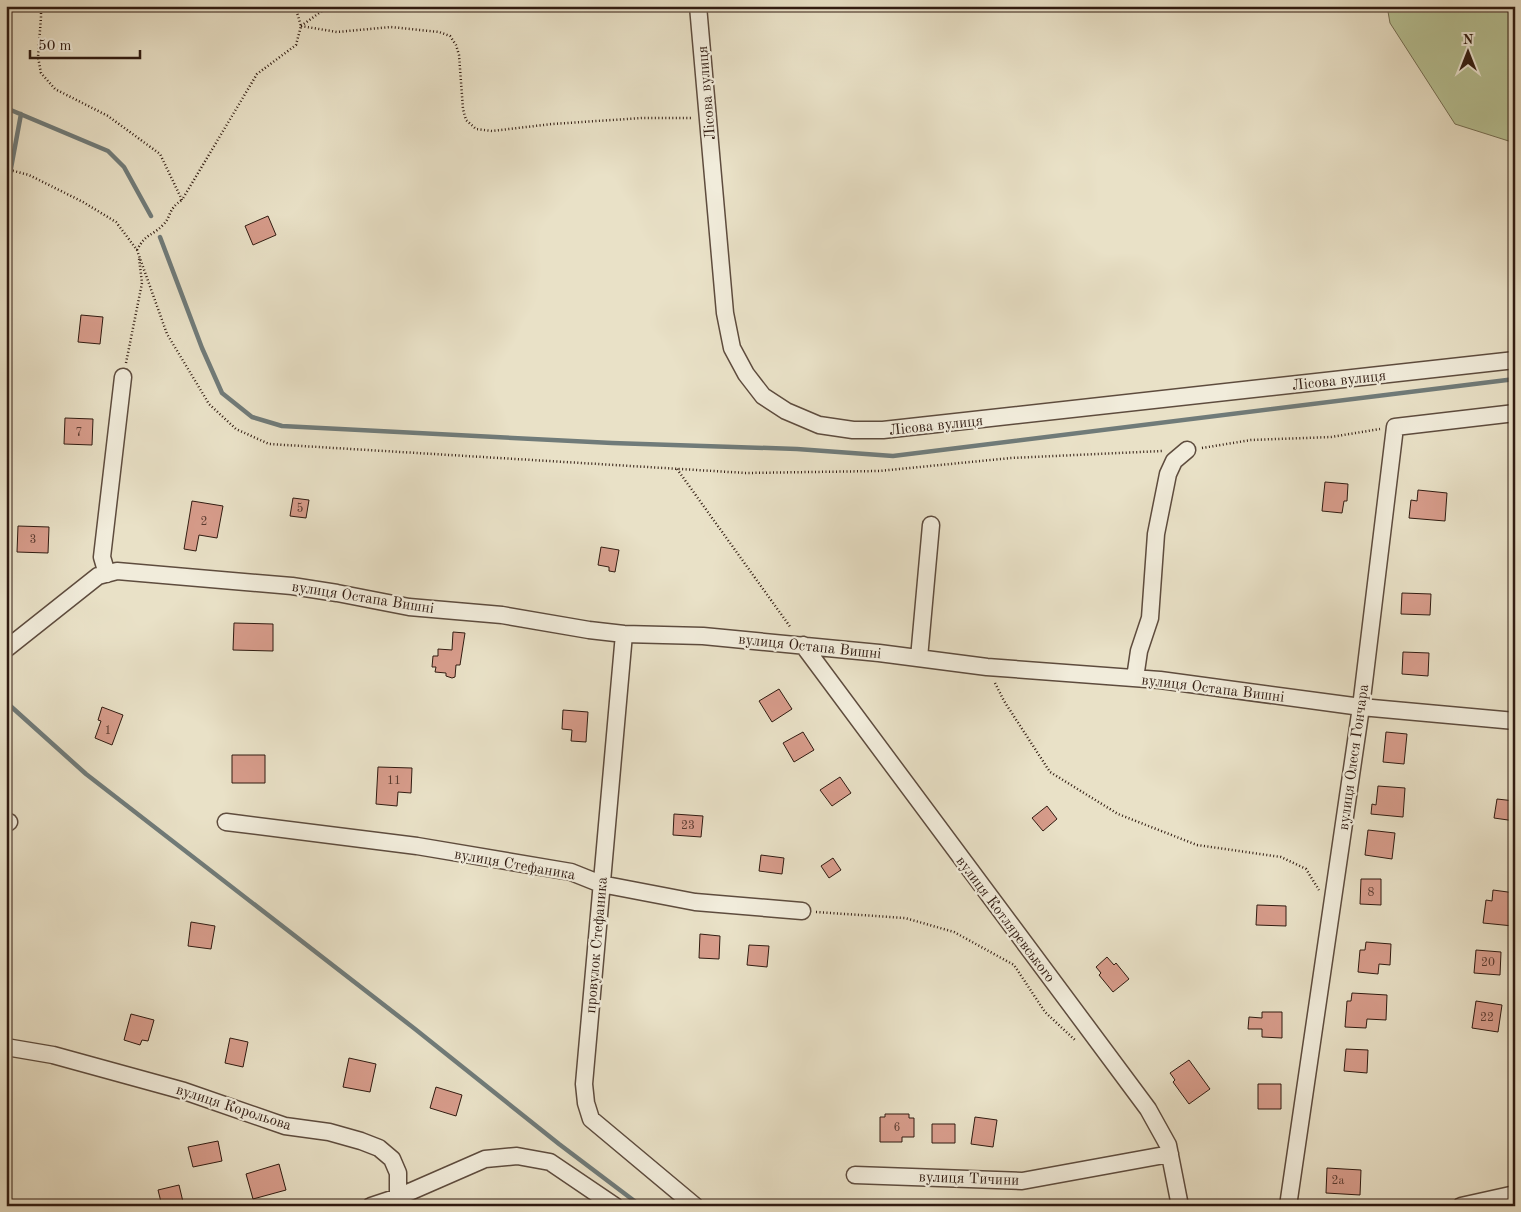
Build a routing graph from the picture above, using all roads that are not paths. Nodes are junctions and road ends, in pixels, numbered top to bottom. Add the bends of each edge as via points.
1 (698, 6) edge
2 (1515, 360) edge
3 (123, 377) road end
4 (1515, 413) edge
5 (1187, 450) road end
6 (931, 525) dead end
7 (106, 574) junction
8 (624, 634) junction
9 (803, 645) junction
10 (6, 649) edge
11 (919, 658) junction
12 (1135, 678) junction
13 (1361, 707) junction
14 (1515, 722) edge
15 (226, 822) dead end
16 (601, 884) junction
17 (802, 911) road end
18 (6, 1047) edge
19 (1170, 1154) junction
20 (855, 1175) dead end
21 (1515, 1194) edge
22 (398, 1197) junction
23 (371, 1206) edge
24 (615, 1206) edge
25 (695, 1206) edge
26 (1180, 1206) edge
27 (1288, 1206) edge
28 (1461, 1206) edge

1 - 2 street, Лісова вулиця via 726,313 732,348 763,396 786,411 819,424 853,430 901,429
3 - 7 street via 102,557
4 - 13 street, вулиця Олеся Гончара via 1395,427
5 - 12 street via 1174,461 1168,474 1156,534 1150,618 1138,651
6 - 11 street
7 - 8 street, вулиця Остапа Вишні via 117,571 292,586 409,607 502,615
7 - 10 street via 98,576
8 - 9 street, вулиця Остапа Вишні via 703,636
8 - 16 street, провулок Стефаника
9 - 11 street, вулиця Остапа Вишні
9 - 19 street, вулиця Котляревського via 1148,1109
11 - 12 street, вулиця Остапа Вишні via 987,667
12 - 13 street, вулиця Остапа Вишні
13 - 14 street, вулиця Остапа Вишні
13 - 27 street, вулиця Олеся Гончара
15 - 16 street, вулиця Стефаника via 417,846 571,872
16 - 17 street, вулиця Стефаника via 695,902
16 - 25 street, провулок Стефаника via 584,1084 586,1103 591,1120
18 - 22 street, вулиця Корольова via 53,1054 184,1091 285,1126 329,1132 361,1141 379,1148 392,1159 398,1173
19 - 20 street, вулиця Тичини via 1022,1181
19 - 26 street, вулиця Котляревського
21 - 28 street
22 - 23 street
22 - 24 street via 485,1158 517,1156 550,1162

